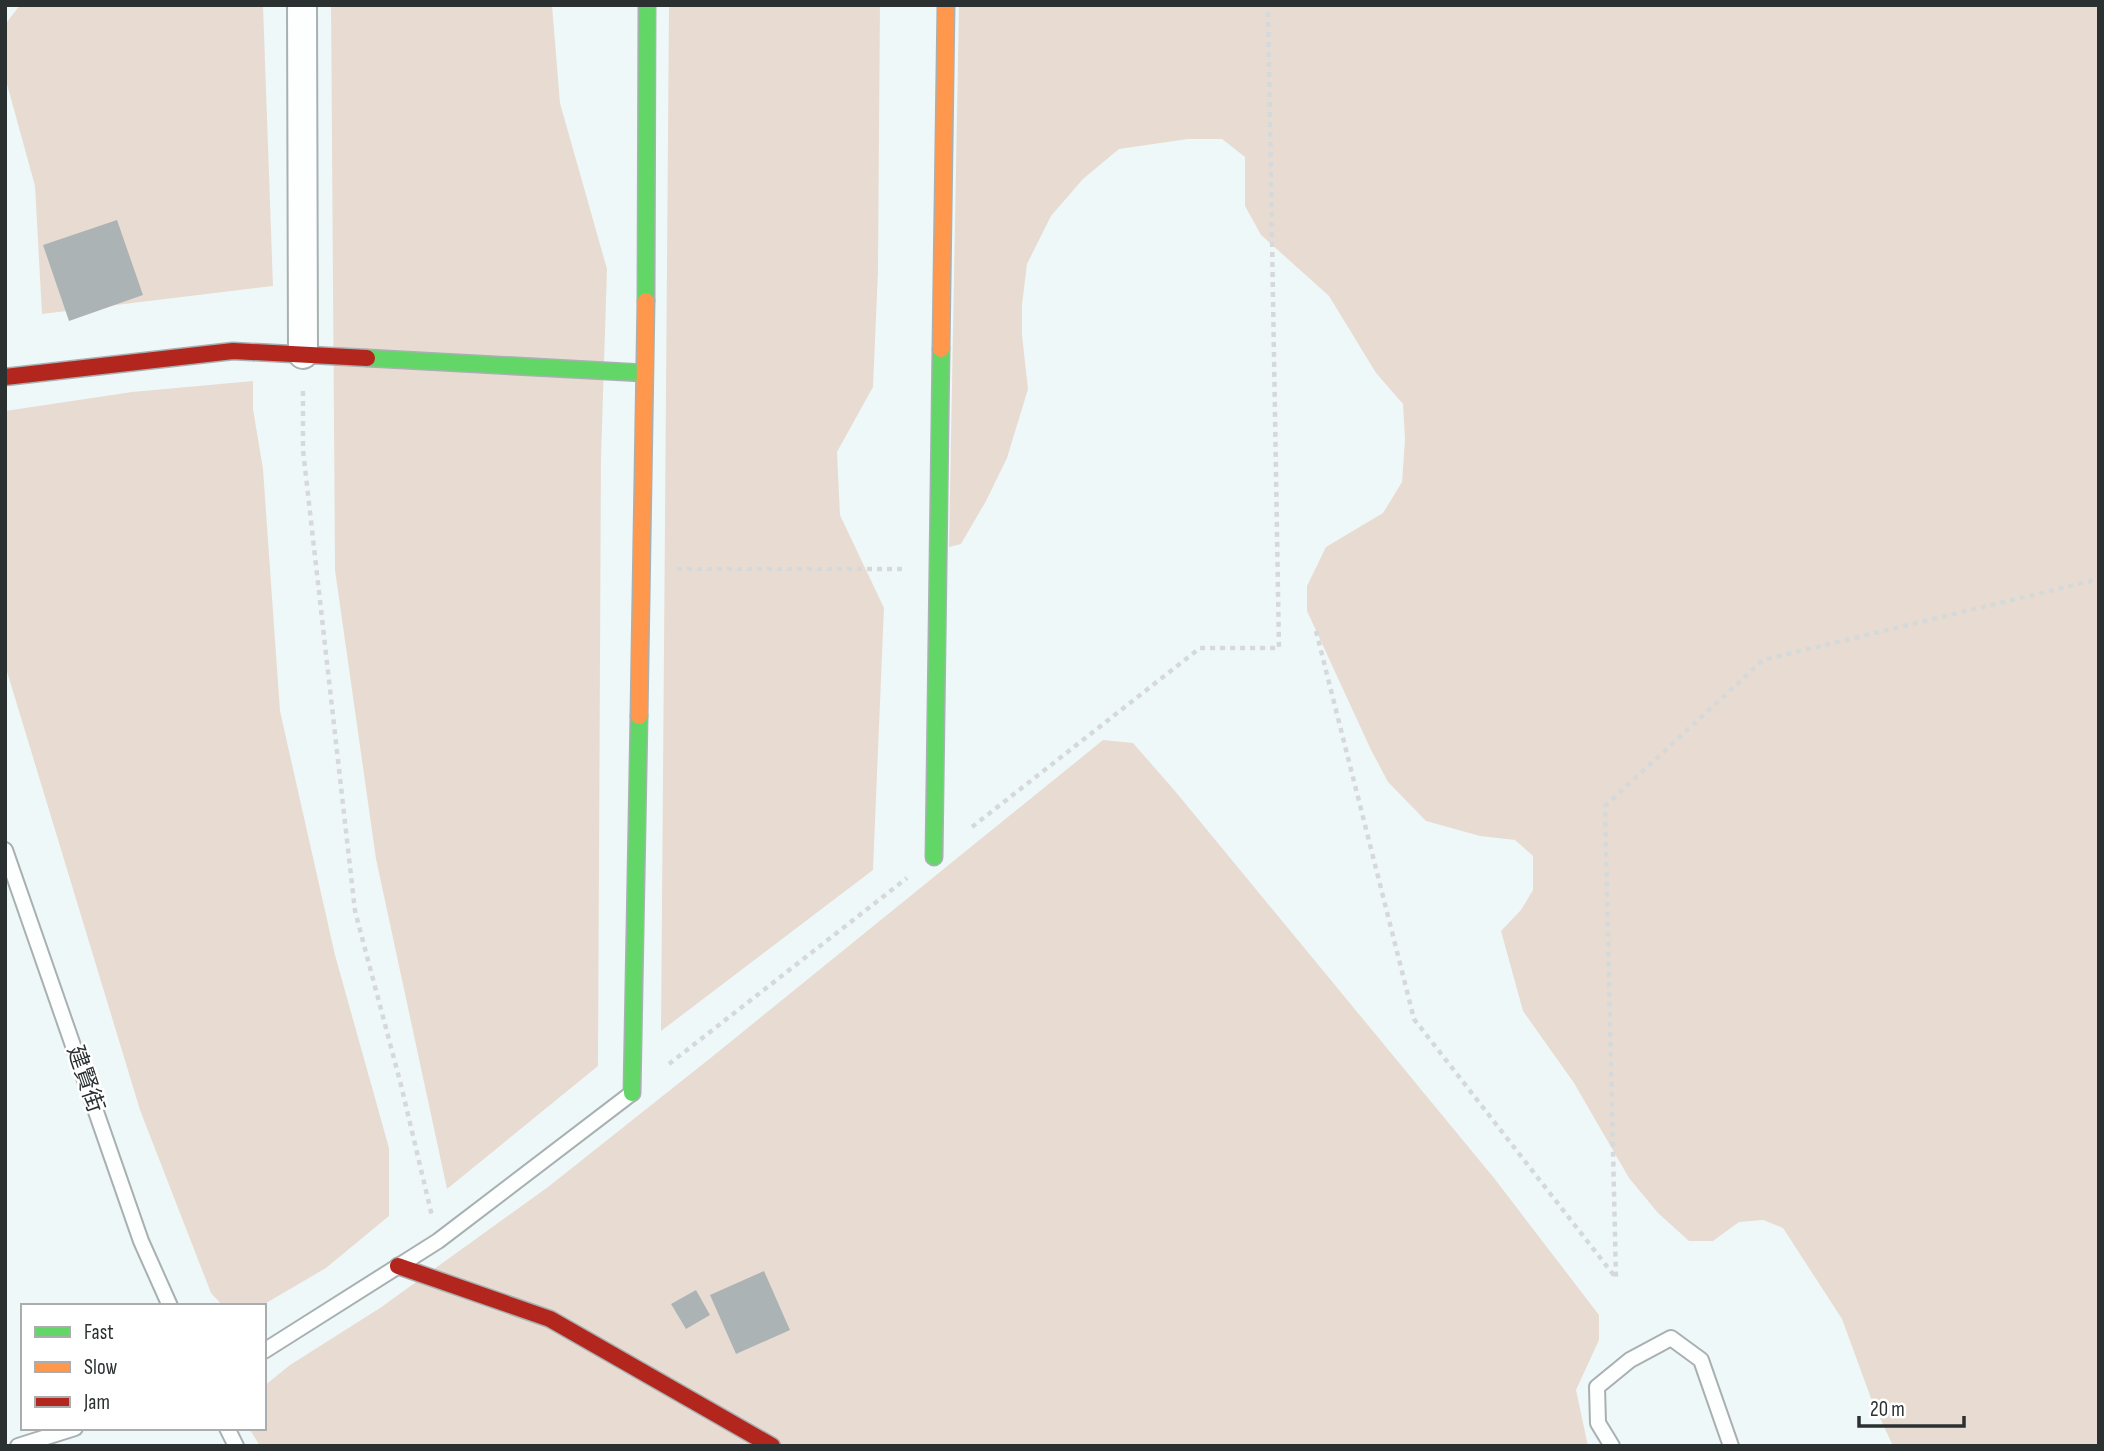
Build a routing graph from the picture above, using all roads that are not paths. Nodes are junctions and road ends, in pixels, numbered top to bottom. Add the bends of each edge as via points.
1 (302, 5) edge
2 (647, 5) edge
3 (946, 5) edge
4 (303, 354) junction
5 (644, 373) junction
6 (5, 377) edge
7 (5, 850) edge
8 (934, 857) road end
9 (632, 1093) joint
10 (398, 1266) junction
11 (169, 1304) edge
12 (266, 1350) edge
13 (69, 1430) edge
14 (228, 1430) edge
15 (18, 1446) edge
16 (236, 1446) edge
17 (772, 1446) edge
18 (1612, 1446) edge
19 (1731, 1446) edge

1 - 4 street
2 - 5 street
3 - 8 street
4 - 5 street
4 - 6 street via 233,351
5 - 9 street
7 - 11 lane, 建賢街 via 141,1241
9 - 10 lane via 438,1241
10 - 12 lane
10 - 17 street via 550,1319
13 - 15 lane
14 - 16 lane
18 - 19 lane via 1598,1423 1597,1387 1630,1360 1671,1338 1701,1360

